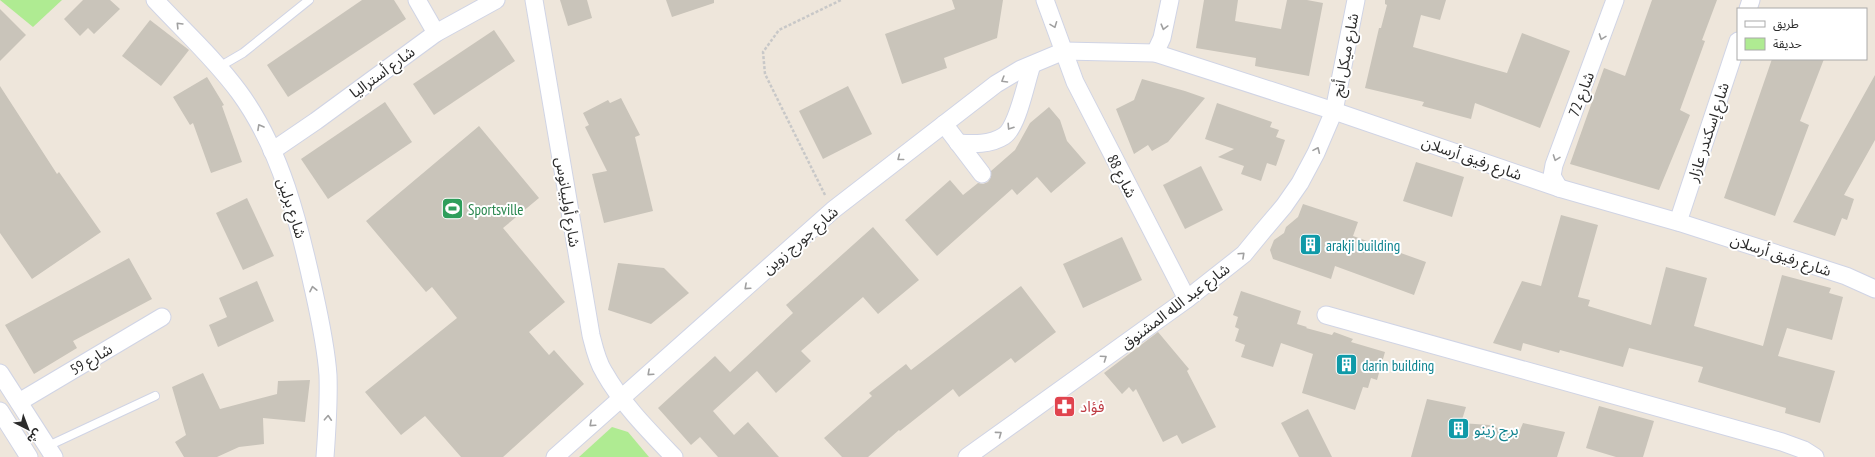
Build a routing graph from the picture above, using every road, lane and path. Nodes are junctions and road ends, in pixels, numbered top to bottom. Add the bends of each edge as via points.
1 (155, 0) edge
2 (309, 0) edge
3 (417, 0) edge
4 (496, 0) edge
5 (534, 0) edge
6 (841, 0) edge
7 (1045, 0) edge
8 (1170, 0) edge
9 (1356, 0) edge
10 (1615, 0) edge
11 (436, 33) junction
12 (1737, 44) edge
13 (1064, 51) junction
14 (1155, 53) junction
15 (1032, 65) junction
16 (219, 67) junction
17 (1334, 111) junction
18 (944, 124) junction
19 (958, 144) junction
20 (272, 150) junction
21 (982, 174) dead end
22 (1559, 188) junction
23 (833, 210) junction
24 (1678, 222) junction
25 (1875, 289) edge
26 (1187, 299) junction
27 (1326, 315) dead end
28 (162, 317) dead end
29 (0, 373) edge
30 (155, 396) dead end
31 (621, 398) junction
32 (19, 402) junction
33 (0, 411) edge
34 (51, 452) edge
35 (29, 457) edge
36 (325, 457) edge
37 (555, 457) edge
38 (674, 457) edge
39 (967, 457) edge
40 (1816, 457) edge

16 -> 1 street, شارع برلين
2 - 16 lane via 243,53
3 - 11 street
4 - 11 street, شارع أستراليا
5 - 31 street, شارع أولبيانوس via 591,335 603,371
6 - 23 path via 779,30 763,52 765,74
7 -> 13 street, شارع 88
8 -> 14 street via 1162,38
9 - 17 street, شارع ميكل أنج
10 -> 22 street, شارع 72 via 1554,165 1552,176
11 - 20 street, شارع أستراليا
12 - 24 street, شارع إسكندر عازار
13 - 14 street, شارع رفيق أرسلان
13 - 15 street, شارع جورج زوين
13 - 26 street, شارع 88 via 1082,98
14 - 17 street, شارع رفيق أرسلان
15 -> 18 street, شارع جورج زوين via 996,84
15 -> 19 street via 1016,118 1004,136 982,144
20 -> 16 street, شارع برلين via 252,113
17 - 22 street, شارع رفيق أرسلان
26 -> 17 street, شارع عبد الله المشنوق via 1244,254 1284,206 1316,154
18 - 19 street
18 -> 23 street, شارع جورج زوين
19 - 21 street
36 -> 20 street, شارع برلين via 328,375 323,336 304,245
22 - 24 street, شارع رفيق أرسلان
23 -> 31 street, شارع جورج زوين
24 - 25 street, شارع رفيق أرسلان via 1846,276
39 -> 26 street, شارع عبد الله المشنوق
27 - 40 street via 1782,442
28 - 32 street, شارع 59
29 - 32 street
30 - 34 lane
31 -> 37 street, شارع جورج زوين
31 - 38 street, شارع أولبيانوس
32 - 34 street
33 - 35 street

